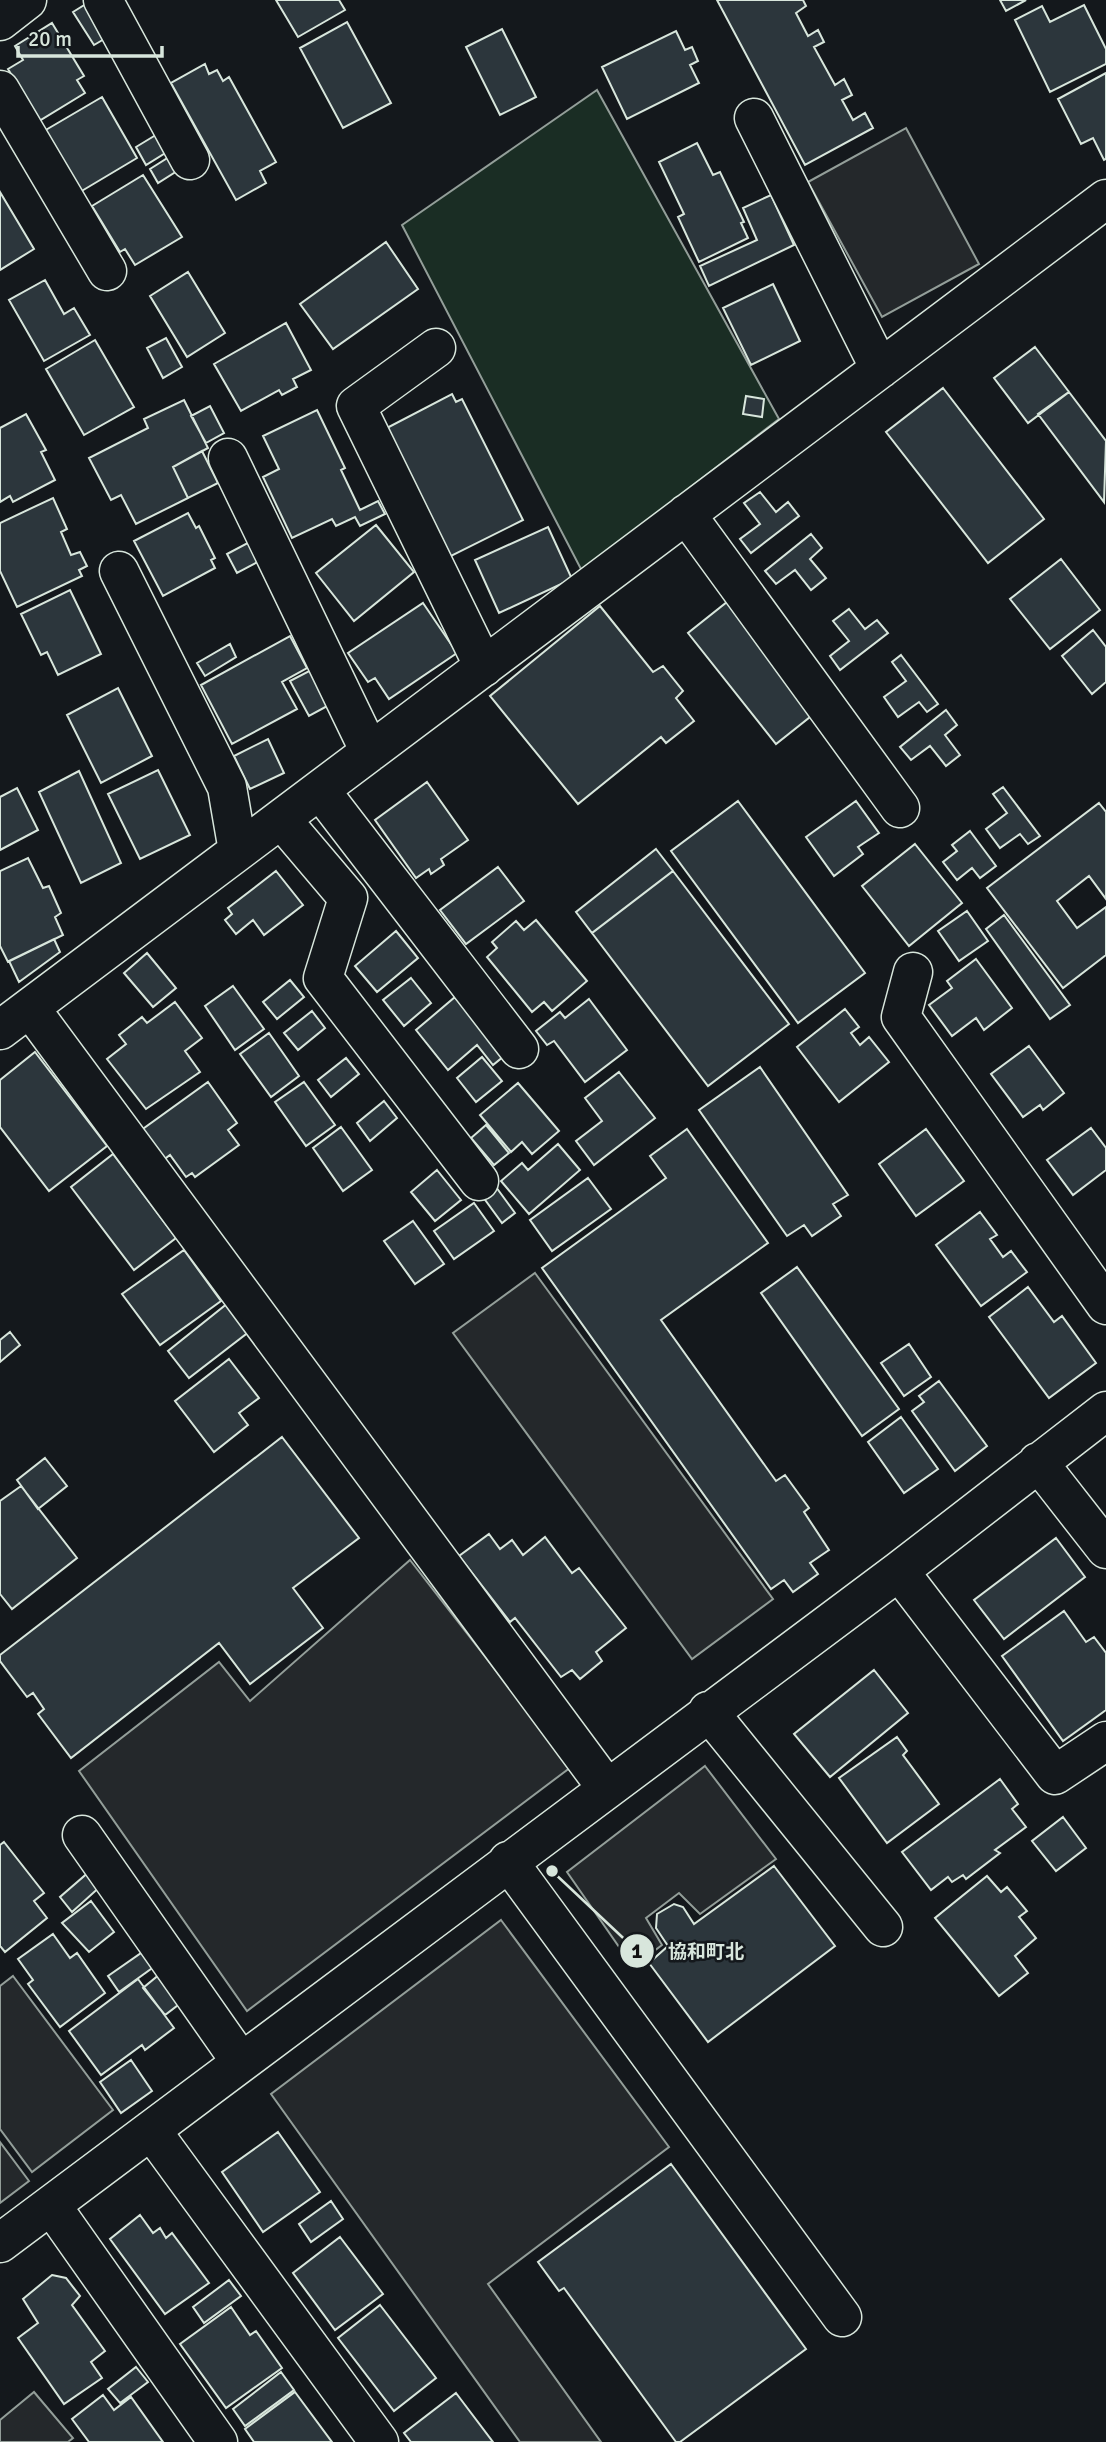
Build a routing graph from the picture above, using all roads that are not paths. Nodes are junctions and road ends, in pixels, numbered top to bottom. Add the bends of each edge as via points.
1 (27, 0) edge
2 (103, 0) edge
3 (0, 21) edge
4 (0, 90) edge
5 (754, 118) dead end
6 (190, 160) dead end
7 (1106, 199) edge
8 (107, 271) dead end
9 (436, 348) dead end
10 (880, 369) junction
11 (228, 458) dead end
12 (686, 514) junction
13 (120, 571) dead end
14 (484, 667) junction
15 (370, 752) junction
16 (320, 790) junction
17 (900, 808) dead end
18 (281, 819) junction
19 (238, 851) junction
20 (913, 972) dead end
21 (8, 1021) edge
22 (519, 1049) dead end
23 (480, 1181) dead end
24 (1106, 1305) edge
25 (1106, 1411) edge
26 (1038, 1462) junction
27 (1106, 1549) edge
28 (899, 1571) junction
29 (708, 1711) junction
30 (1106, 1741) edge
31 (606, 1787) junction
32 (82, 1836) dead end
33 (508, 1861) junction
34 (883, 1927) dead end
35 (242, 2062) junction
36 (151, 2130) junction
37 (51, 2205) junction
38 (0, 2244) edge
39 (842, 2318) dead end
40 (218, 2442) edge
41 (379, 2442) edge

1 - 3 street
2 - 6 street
4 - 8 street
5 - 10 street
7 - 10 street
9 - 14 street via 356,406
10 - 12 street
11 - 15 street
12 - 14 street
12 - 17 street
13 - 19 street via 227,787
14 - 15 street
15 - 16 street
16 - 18 street
16 - 22 street
18 - 19 street
18 - 23 street via 348,898 323,978
19 - 21 street
20 - 24 street via 901,1017
21 - 31 street
25 - 26 street
26 - 27 street
26 - 28 street
28 - 29 street
28 - 30 street via 1055,1775
29 - 31 street
29 - 34 street
31 - 33 street
32 - 35 street
33 - 35 street
33 - 39 street
35 - 36 street
36 - 37 street
36 - 41 street
37 - 38 street
37 - 40 street

